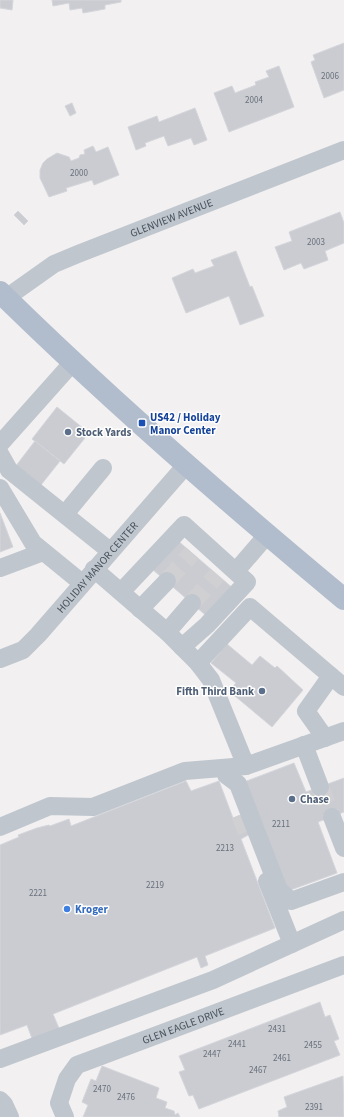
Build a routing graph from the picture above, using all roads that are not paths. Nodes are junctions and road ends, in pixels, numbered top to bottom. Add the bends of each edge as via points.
1 (344, 150) edge
2 (3, 295) edge
3 (74, 362) junction
4 (0, 444) edge
5 (0, 454) edge
6 (187, 464) junction
7 (103, 468) dead end
8 (0, 488) edge
9 (65, 514) junction
10 (267, 535) junction
11 (110, 551) junction
12 (43, 552) junction
13 (0, 568) edge
14 (94, 569) junction
15 (227, 569) junction
16 (167, 581) tunnel mouth
17 (82, 583) junction
18 (121, 592) junction
19 (344, 599) edge
20 (192, 603) tunnel mouth
21 (140, 609) junction
22 (167, 632) junction
23 (182, 647) junction
24 (0, 659) edge
25 (198, 663) junction
26 (337, 681) edge
27 (344, 731) edge
28 (325, 738) junction
29 (304, 745) junction
30 (246, 766) junction
31 (225, 772) junction
32 (320, 787) tunnel mouth
33 (240, 815) tunnel mouth
34 (332, 817) tunnel mouth
35 (0, 827) edge
36 (248, 835) tunnel mouth
37 (344, 848) edge
38 (344, 882) edge
39 (344, 920) edge
40 (292, 944) junction
41 (344, 965) edge
42 (0, 1059) edge
43 (0, 1100) edge
44 (10, 1117) edge
45 (65, 1117) edge

1 - 2 street, GLENVIEW AVENUE via 54,264
2 - 3 main road
3 - 4 street
3 - 6 main road
5 - 9 street via 9,470
6 - 10 main road
6 - 11 street, HOLIDAY MANOR CENTER
7 - 9 street
8 - 12 street via 33,543
9 - 11 street
10 - 15 street
10 - 19 main road
11 - 14 street, HOLIDAY MANOR CENTER
12 - 13 street
12 - 17 street
14 - 17 street, HOLIDAY MANOR CENTER
14 - 18 street
15 - 18 street via 197,547 184,525
15 - 23 street via 247,582 207,625
16 - 21 street
17 - 24 street, HOLIDAY MANOR CENTER via 23,650
18 - 21 street
20 - 22 street
21 - 22 street
22 - 23 street
23 - 25 street
25 - 26 street via 250,607
25 - 30 street via 211,680
26 - 28 street via 306,711
27 - 28 street
28 - 29 street
29 - 30 street
29 - 32 street
30 - 31 street
31 - 33 street via 228,787
31 - 35 street via 185,771 93,807 50,806
31 - 38 street via 238,784 279,890 291,901
34 - 37 street
36 - 40 street
39 - 40 street
40 - 42 street via 213,980
41 - 45 street, GLEN EAGLE DRIVE via 77,1065 67,1079 59,1103
43 - 44 street

